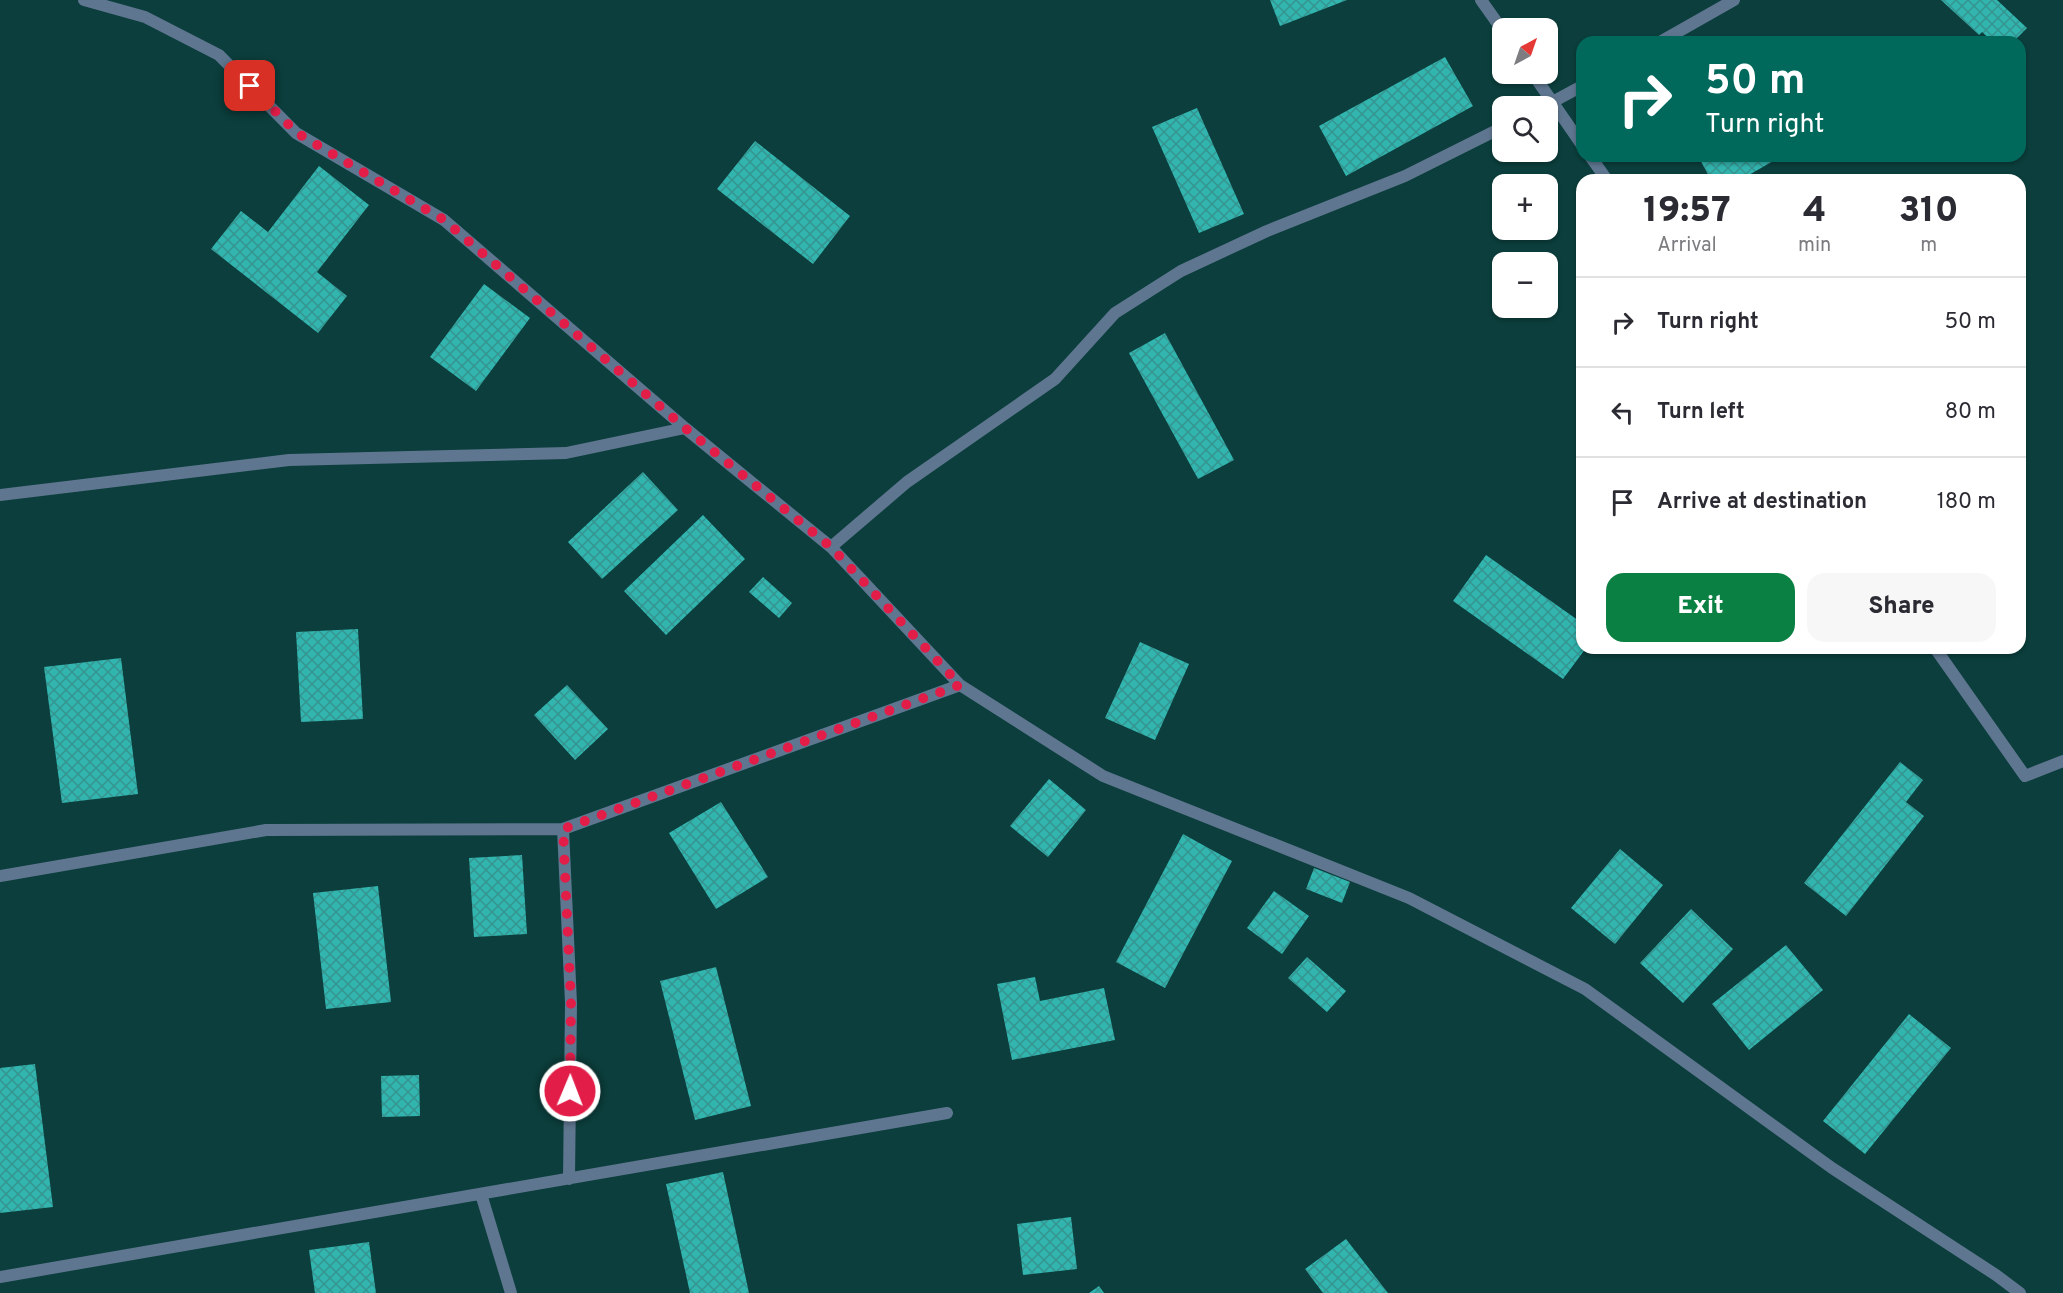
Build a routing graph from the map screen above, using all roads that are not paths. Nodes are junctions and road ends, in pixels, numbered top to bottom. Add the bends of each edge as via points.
1 (84, 0) edge
2 (1481, 0) edge
3 (1734, 0) edge
4 (1494, 18) edge
5 (1671, 36) edge
6 (1576, 89) edge
7 (1558, 100) edge
8 (1558, 116) edge
9 (1492, 132) edge
10 (1576, 138) edge
11 (685, 428) junction
12 (0, 495) edge
13 (831, 547) junction
14 (1939, 654) edge
15 (960, 685) junction
16 (2063, 761) edge
17 (563, 829) junction
18 (0, 876) edge
19 (947, 1113) dead end
20 (569, 1179) junction
21 (481, 1194) junction
22 (0, 1277) edge
23 (511, 1293) edge
24 (2020, 1293) edge

1 - 11 street via 145,17 219,55 297,133 444,220
2 - 4 street
3 - 5 street
6 - 7 street
8 - 10 street
9 - 13 street via 1405,176 1267,231 1181,271 1115,313 1054,379 907,482
11 - 12 street via 566,453 289,460
11 - 13 street
13 - 15 street
14 - 16 street via 2025,776
15 - 17 street
15 - 24 street via 1103,776 1409,898 1585,989 1833,1168
17 - 18 street via 266,830
17 - 20 street via 571,1003
19 - 20 street
20 - 21 street
21 - 22 street
21 - 23 street

